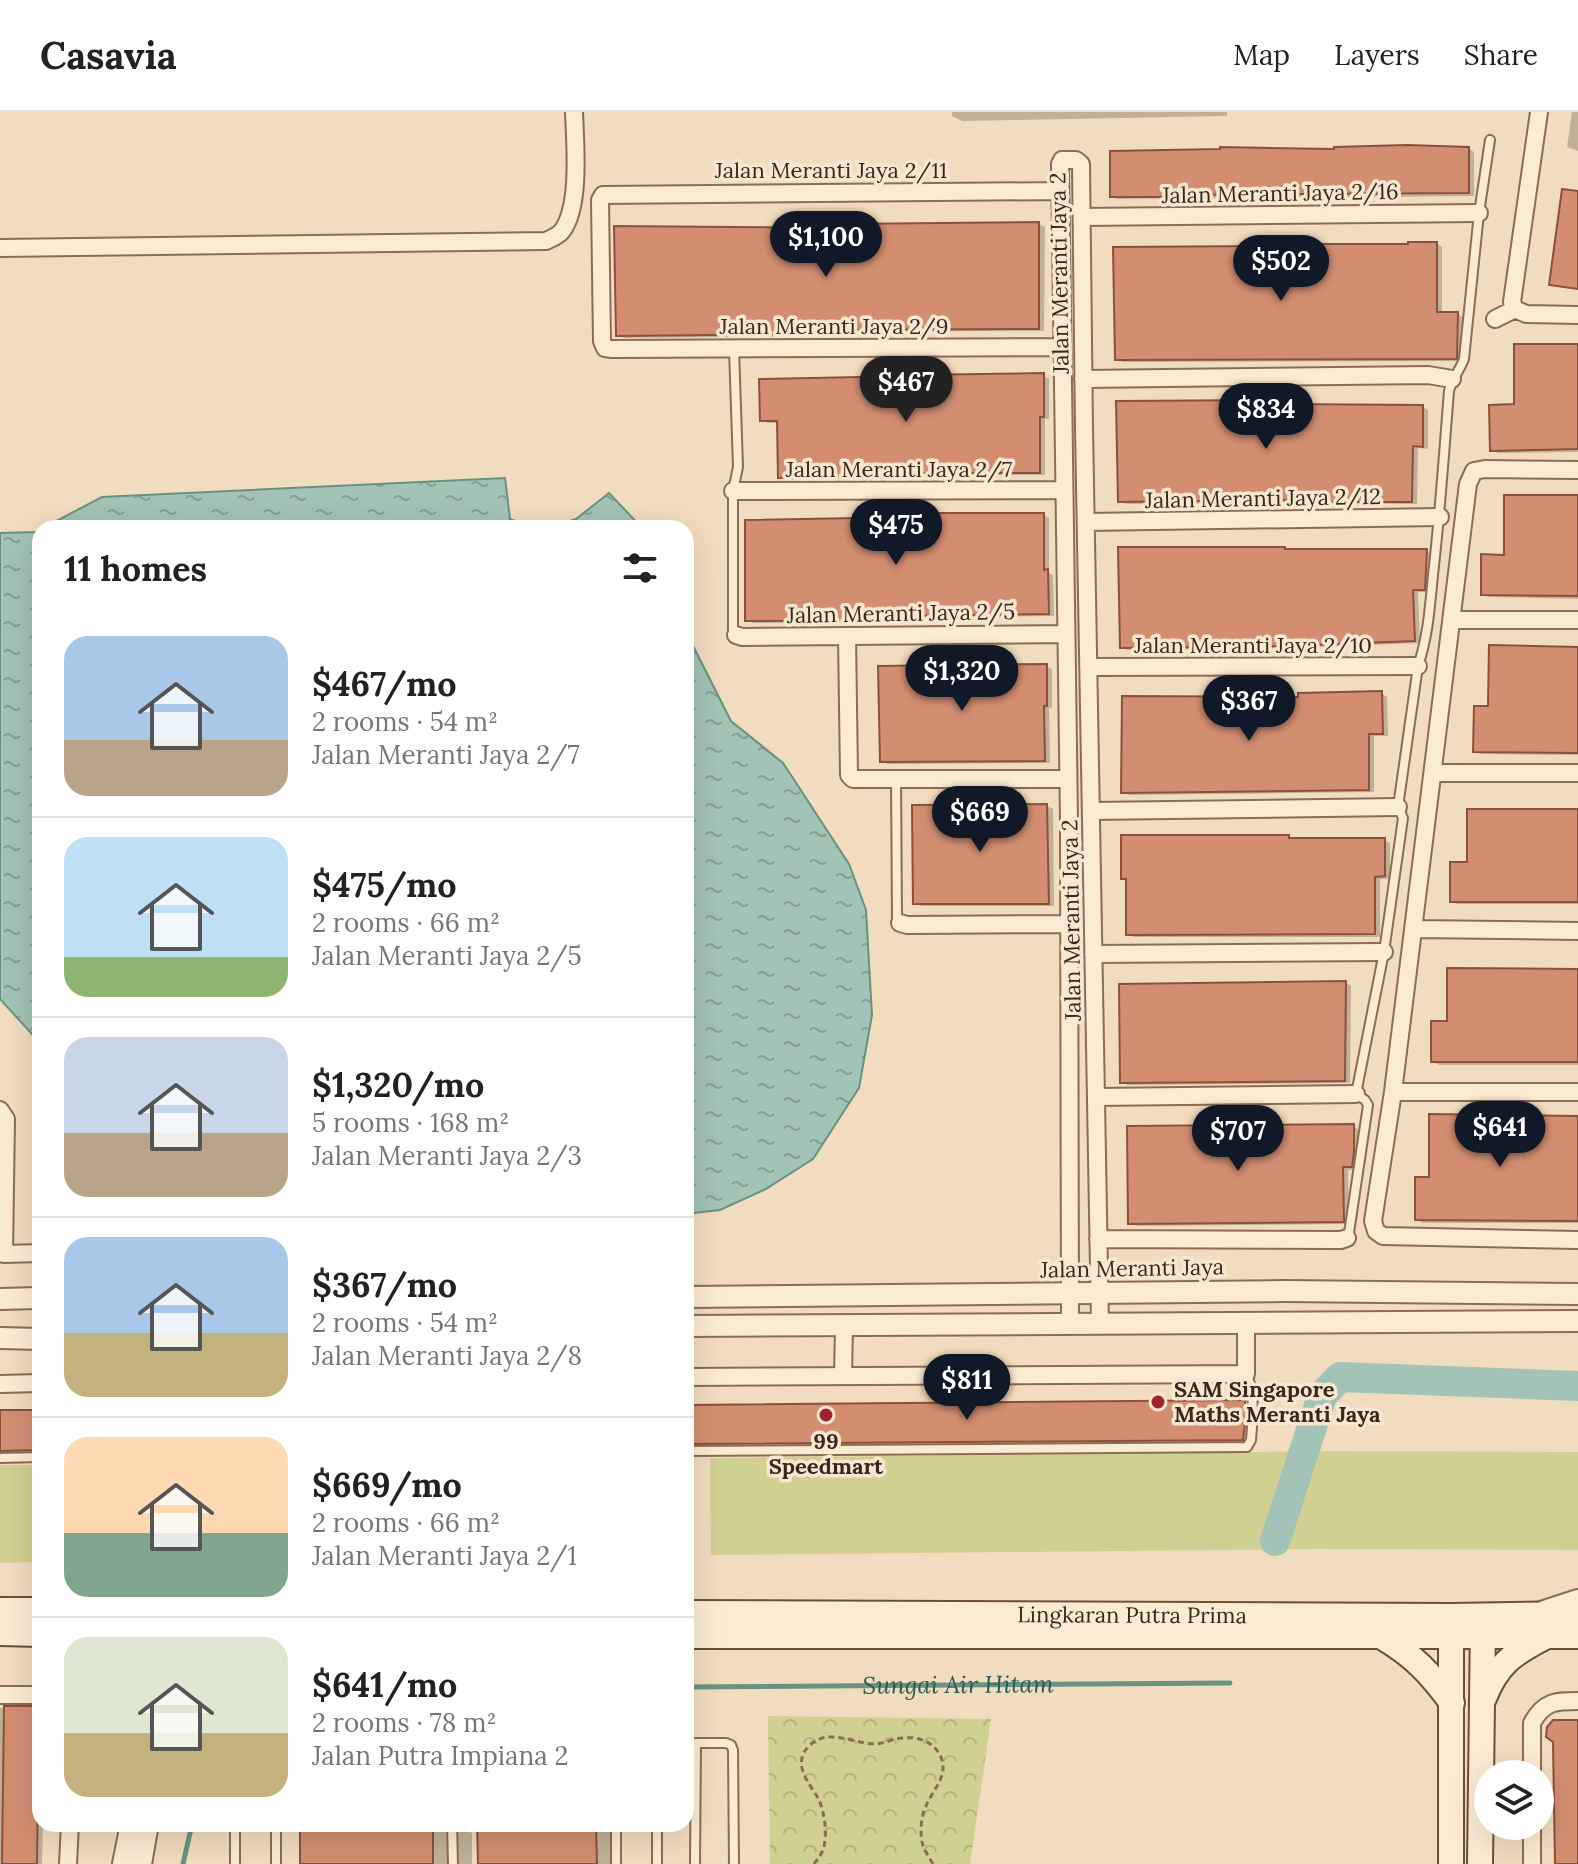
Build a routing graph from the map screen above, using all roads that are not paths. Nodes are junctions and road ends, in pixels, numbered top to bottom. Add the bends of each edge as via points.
1 (574, 112) edge
2 (1539, 112) edge
3 (1490, 140) dead end
4 (1060, 191) junction
5 (1479, 213) junction
6 (1082, 217) junction
7 (0, 248) edge
8 (1515, 309) junction
9 (1578, 315) edge
10 (1495, 319) dead end
11 (1062, 347) junction
12 (605, 348) joint
13 (734, 348) junction
14 (1083, 379) junction
15 (1452, 379) junction
16 (1578, 470) edge
17 (1064, 490) junction
18 (733, 491) junction
19 (1440, 517) junction
20 (1086, 522) junction
21 (1066, 595) junction
22 (1087, 595) junction
23 (1452, 620) junction
24 (1578, 620) edge
25 (1066, 634) junction
26 (736, 635) joint
27 (847, 636) junction
28 (1418, 666) junction
29 (1088, 667) junction
30 (1434, 773) junction
31 (1578, 773) edge
32 (896, 779) junction
33 (1068, 779) junction
34 (1398, 807) junction
35 (1091, 811) junction
36 (1092, 878) junction
37 (1069, 879) junction
38 (900, 923) joint
39 (1069, 924) junction
40 (1413, 929) junction
41 (1578, 931) edge
42 (1384, 952) junction
43 (1093, 954) junction
44 (1393, 1092) junction
45 (1578, 1092) edge
46 (1356, 1094) junction
47 (1096, 1097) junction
48 (0, 1110) edge
49 (1069, 1154) junction
50 (1097, 1155) junction
51 (1347, 1238) joint
52 (1098, 1239) junction
53 (1578, 1240) edge
54 (32, 1253) edge
55 (2, 1254) edge
56 (1099, 1292) junction
57 (1069, 1293) junction
58 (1578, 1294) edge
59 (694, 1297) edge
60 (32, 1298) edge
61 (0, 1299) edge
62 (1578, 1321) edge
63 (1246, 1323) junction
64 (1070, 1324) junction
65 (1100, 1324) junction
66 (694, 1326) edge
67 (844, 1326) junction
68 (0, 1338) edge
69 (32, 1339) edge
70 (1246, 1374) junction
71 (843, 1376) junction
72 (694, 1377) edge
73 (32, 1383) edge
74 (0, 1384) edge
75 (694, 1451) edge
76 (32, 1457) edge
77 (0, 1458) edge
78 (1578, 1600) edge
79 (0, 1610) edge
80 (32, 1610) edge
81 (694, 1613) edge
82 (1533, 1614) junction
83 (1578, 1614) edge
84 (1451, 1626) junction
85 (1483, 1626) junction
86 (0, 1633) edge
87 (32, 1634) edge
88 (694, 1636) edge
89 (1545, 1636) junction
90 (1578, 1636) edge
91 (1382, 1637) junction
92 (0, 1695) edge
93 (32, 1695) edge
94 (1578, 1701) edge
95 (1452, 1703) junction
96 (1482, 1703) junction
97 (694, 1743) edge
98 (1532, 1760) edge
99 (70, 1832) edge
100 (129, 1832) edge
101 (147, 1832) edge
102 (235, 1832) edge
103 (276, 1832) edge
104 (452, 1832) edge
105 (616, 1832) edge
106 (657, 1832) edge
107 (694, 1832) edge
108 (1532, 1840) edge
109 (68, 1864) edge
110 (123, 1864) edge
111 (141, 1864) edge
112 (235, 1864) edge
113 (276, 1864) edge
114 (453, 1864) edge
115 (616, 1864) edge
116 (657, 1864) edge
117 (695, 1864) edge
118 (734, 1864) edge
119 (1451, 1864) edge
120 (1480, 1864) edge
121 (1532, 1864) edge

1 - 7 street via 574,197 569,219 546,241
2 - 8 street
3 - 5 lane
4 - 6 street, Jalan Meranti Jaya 2 via 1062,160 1076,160 1081,164
4 - 11 street, Jalan Meranti Jaya 2
4 - 12 street, Jalan Meranti Jaya 2/11 via 603,195
5 - 6 street, Jalan Meranti Jaya 2/16
5 - 15 lane via 1464,359
6 - 14 street, Jalan Meranti Jaya 2
8 - 9 street
8 - 10 street
11 - 13 street, Jalan Meranti Jaya 2/9
11 - 17 street, Jalan Meranti Jaya 2
12 - 13 street, Jalan Meranti Jaya 2/9
13 - 18 lane via 738,467
14 - 15 street
14 - 20 street, Jalan Meranti Jaya 2
15 - 19 lane
16 - 23 street via 1474,471 1468,484
17 - 18 street, Jalan Meranti Jaya 2/7
17 - 21 street, Jalan Meranti Jaya 2
18 - 26 lane
19 - 20 street, Jalan Meranti Jaya 2/12
19 - 28 lane
20 - 22 street, Jalan Meranti Jaya 2
21 - 22 street
21 - 25 street, Jalan Meranti Jaya 2
22 - 29 street, Jalan Meranti Jaya 2
23 - 24 street
23 - 30 street
25 - 27 street, Jalan Meranti Jaya 2/5
25 - 33 street, Jalan Meranti Jaya 2
26 - 27 street, Jalan Meranti Jaya 2/5
27 - 32 street via 849,775
28 - 29 street, Jalan Meranti Jaya 2/10
28 - 34 lane
29 - 35 street, Jalan Meranti Jaya 2
30 - 31 street
30 - 40 street
32 - 33 street
32 - 38 lane
33 - 37 street, Jalan Meranti Jaya 2
34 - 35 street
34 - 42 lane via 1403,818
35 - 36 street, Jalan Meranti Jaya 2
36 - 37 street
36 - 43 street, Jalan Meranti Jaya 2
37 - 39 street, Jalan Meranti Jaya 2
38 - 39 street
39 - 49 street, Jalan Meranti Jaya 2
40 - 41 street
40 - 44 street
42 - 43 street
42 - 46 lane
43 - 47 street, Jalan Meranti Jaya 2
44 - 45 street
44 - 53 street via 1373,1221 1376,1231 1383,1236
46 - 47 street
46 - 51 lane via 1368,1105
47 - 50 street, Jalan Meranti Jaya 2
48 - 55 street via 6,1119
49 - 50 street
49 - 57 street, Jalan Meranti Jaya 2
50 - 52 street, Jalan Meranti Jaya 2
51 - 52 street
52 - 56 street, Jalan Meranti Jaya 2
54 - 55 street
56 - 57 street, Jalan Meranti Jaya
56 - 58 street, Jalan Meranti Jaya
56 - 65 street, Jalan Meranti Jaya 2
57 - 59 street, Jalan Meranti Jaya
57 - 64 street, Jalan Meranti Jaya 2
60 - 61 street
62 - 63 street
63 - 65 street
63 - 70 street
64 - 65 street
64 - 67 street
66 - 67 street
67 - 71 street
68 - 69 street
70 - 71 street
70 - 75 lane via 1253,1414 1247,1447
71 - 72 street
73 - 74 street
76 - 77 lane
78 - 82 street
79 - 80 main road
81 - 84 main road, Lingkaran Putra Prima
82 - 83 main road, Lingkaran Putra Prima
82 - 85 main road, Lingkaran Putra Prima
84 - 85 main road, Lingkaran Putra Prima
84 - 91 main road, Lingkaran Putra Prima
84 - 95 main road
85 - 89 main road, Lingkaran Putra Prima
85 - 96 main road
86 - 87 main road
88 - 91 main road, Lingkaran Putra Prima
89 - 90 main road, Lingkaran Putra Prima
89 - 96 main road via 1506,1661
91 - 95 main road via 1420,1663
92 - 93 street
94 - 98 street via 1549,1703 1535,1717
95 - 119 main road
96 - 120 main road
97 - 118 lane via 726,1743 733,1750
99 - 109 street
100 - 110 street
101 - 111 street
102 - 112 lane
103 - 113 lane
104 - 114 lane
105 - 115 lane
106 - 116 lane
107 - 117 lane
108 - 121 street

